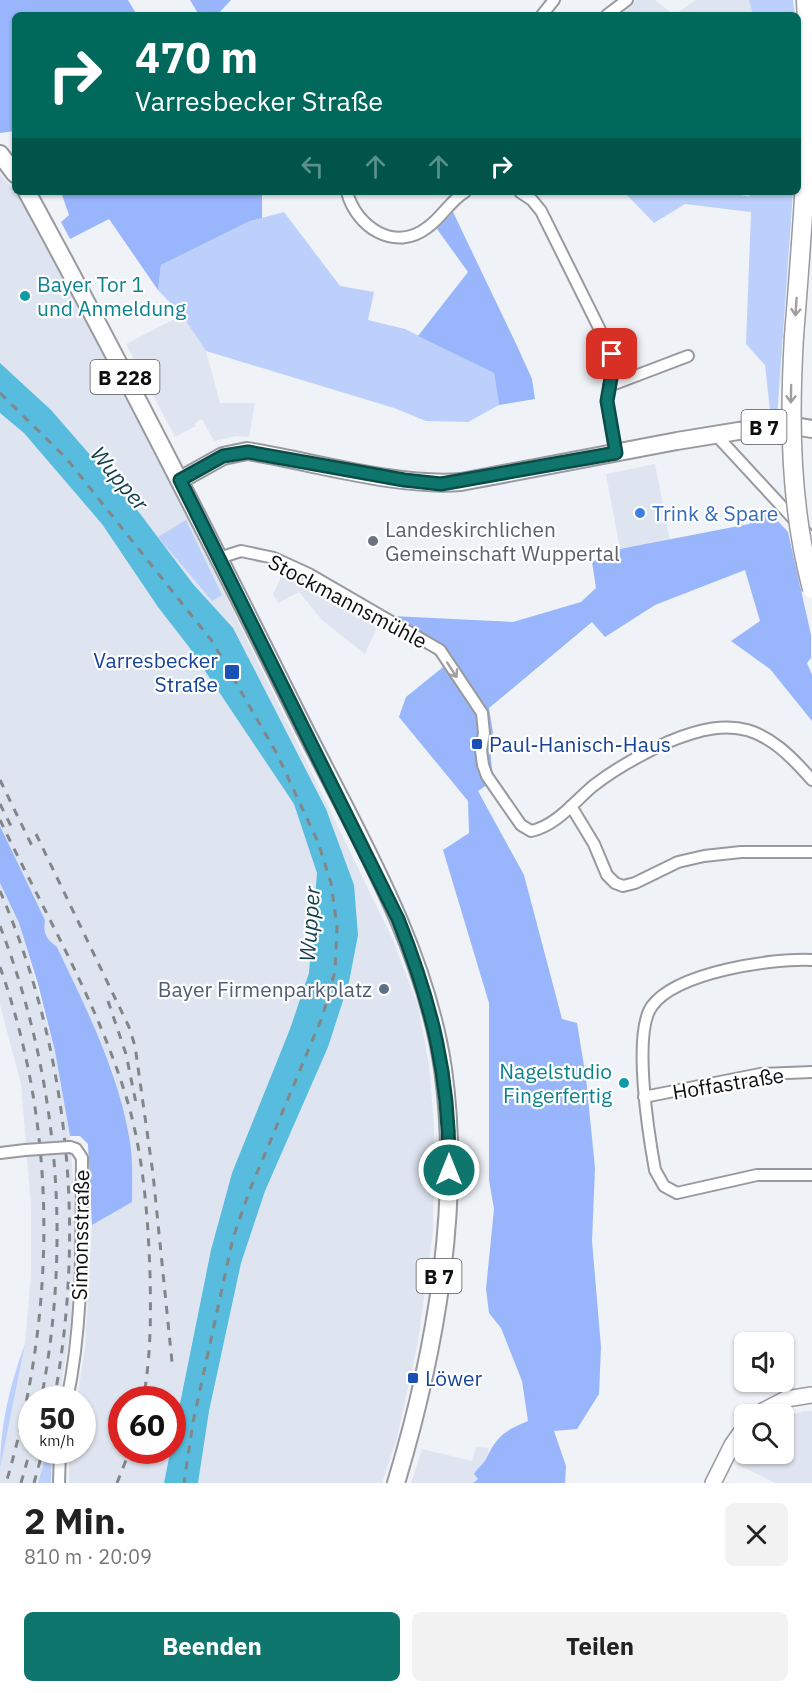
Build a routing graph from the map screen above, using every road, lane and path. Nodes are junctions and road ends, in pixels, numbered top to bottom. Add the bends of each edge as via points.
1 (554, 0) edge
2 (627, 0) edge
3 (806, 0) edge
4 (544, 12) edge
5 (611, 12) edge
6 (0, 154) edge
7 (12, 170) edge
8 (29, 195) edge
9 (348, 195) edge
10 (460, 195) edge
11 (524, 195) edge
12 (688, 356) dead end
13 (609, 386) junction
14 (812, 429) edge
15 (716, 435) junction
16 (616, 453) junction
17 (180, 480) junction
18 (812, 539) edge
19 (219, 558) junction
20 (812, 589) edge
21 (812, 780) edge
22 (571, 806) junction
23 (812, 852) edge
24 (812, 960) edge
25 (812, 1072) edge
26 (644, 1096) junction
27 (0, 1153) edge
28 (812, 1175) edge
29 (69, 1386) edge
30 (812, 1395) edge
31 (776, 1404) edge
32 (734, 1442) edge
33 (60, 1464) edge
34 (59, 1483) edge
35 (396, 1483) edge
36 (713, 1483) edge

1 - 4 street
2 - 5 street
3 -> 20 highway, bridge via 811,57 810,118 791,418 793,478
6 - 7 main road
8 - 17 main road, B 228
9 - 10 street via 354,213 368,228 398,238 428,227
11 - 13 street via 541,211 605,339 612,361
12 - 13 street
13 - 16 street via 607,401
14 - 15 main road, B 7 via 782,424
15 - 16 main road, B 7
15 - 18 street
16 - 17 main road, B 7 via 441,484 248,452 223,456
17 - 19 main road, B 7
19 -> 22 street, Stockmannsmühle via 241,551 274,558 440,650 482,713 483,765 521,825 531,831 542,829
19 - 35 main road, B 7 via 398,919 429,1004 439,1048 449,1147 445,1233 422,1381
21 - 22 street, Stockmannsmühle via 768,739 735,726 711,727 630,761
22 - 23 street via 607,875 623,886 678,862 704,856
24 - 26 street via 752,964 712,973 672,990 651,1006 645,1035
25 - 26 street, Hoffastraße via 760,1074
26 - 28 street via 655,1170 670,1191 686,1192 757,1175
27 - 29 street, Simonsstraße, bridge via 70,1147 82,1158 77,1332
30 - 31 street
32 - 36 street
33 - 34 street

